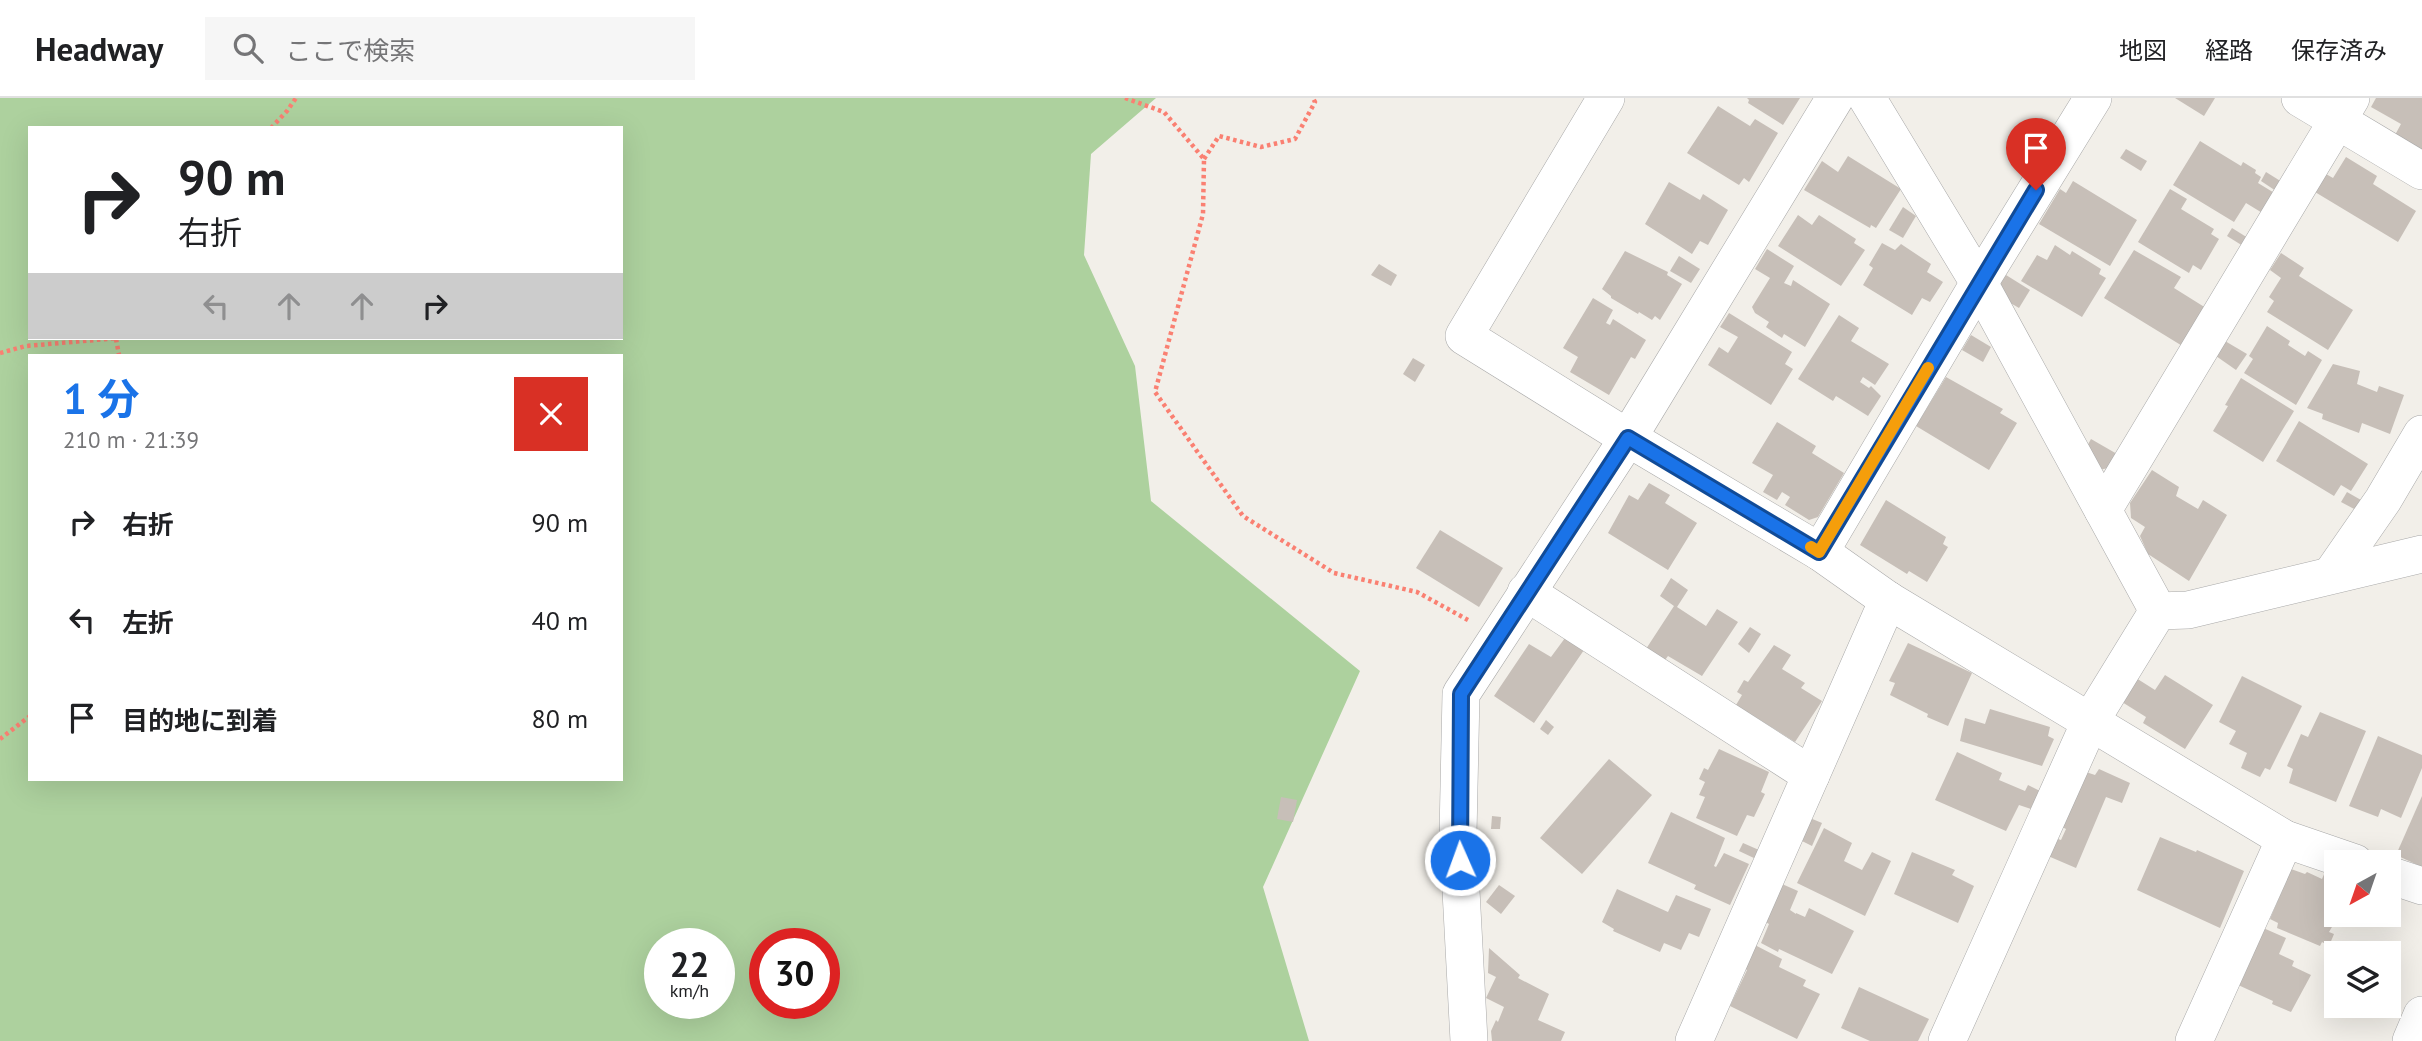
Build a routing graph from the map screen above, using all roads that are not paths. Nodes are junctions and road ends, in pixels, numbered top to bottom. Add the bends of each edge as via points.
1 (1606, 98) edge
2 (1835, 98) edge
3 (1867, 98) edge
4 (2093, 98) edge
5 (2300, 98) edge
6 (2344, 109) edge
7 (2422, 171) edge
8 (1979, 283) junction
9 (2422, 434) edge
10 (1628, 438) junction
11 (2103, 510) junction
12 (1819, 552) junction
13 (2422, 554) edge
14 (2331, 575) junction
15 (1526, 592) junction
16 (1888, 600) junction
17 (2158, 611) junction
18 (2091, 720) junction
19 (1811, 775) junction
20 (2285, 839) junction
21 (2324, 852) edge
22 (2401, 878) edge
23 (2422, 886) edge
24 (2422, 1015) edge
25 (1469, 1041) edge
26 (1694, 1041) edge
27 (1947, 1041) edge
28 (2194, 1041) edge
29 (2411, 1041) edge

1 - 10 street via 1464,336
2 - 10 street
3 - 8 street
4 - 8 street
5 - 6 street
6 - 7 street
6 - 11 street
8 - 11 street
8 - 12 street
9 - 14 street
10 - 12 street
10 - 15 street
11 - 17 street
12 - 16 street
13 - 14 street
14 - 17 street via 2188,610
15 - 19 street
15 - 25 street via 1461,694 1458,834
16 - 18 street
16 - 19 street
17 - 18 street
18 - 20 street
18 - 27 street
19 - 26 street
20 - 21 street
20 - 28 street
22 - 23 street
24 - 29 street

